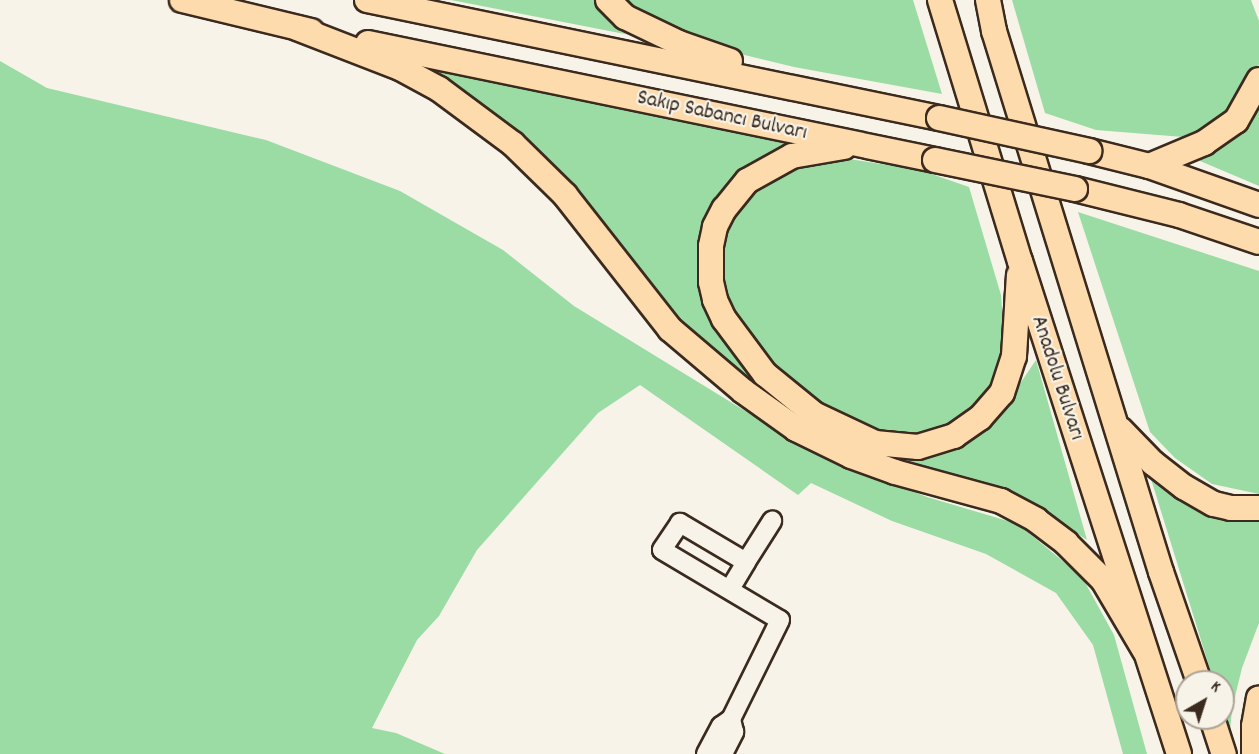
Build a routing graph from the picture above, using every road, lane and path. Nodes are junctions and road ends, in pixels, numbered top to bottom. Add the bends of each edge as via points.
1 (182, 0) edge
2 (367, 0) edge
3 (608, 0) edge
4 (988, 0) edge
5 (995, 0) edge
6 (940, 1) edge
7 (297, 28) junction
8 (994, 31) junction
9 (1259, 81) edge
10 (820, 92) junction
11 (864, 145) junction
12 (1149, 166) junction
13 (1259, 205) edge
14 (1259, 242) edge
15 (1020, 261) junction
16 (1117, 426) junction
17 (1259, 508) edge
18 (772, 521) dead end
19 (746, 562) junction
20 (730, 589) junction
21 (1145, 651) junction
22 (1195, 670) edge
23 (1259, 698) edge
24 (731, 719) junction
25 (1216, 730) edge
26 (706, 754) edge
27 (723, 754) edge
28 (1179, 754) edge
29 (1224, 754) edge
30 (1254, 754) edge

1 - 7 main road, Sakıp Sabancı Bulvarı
2 - 10 main road, Sakıp Sabancı Bulvarı
3 - 10 main road via 625,17 679,43
4 - 8 main road, Anadolu Bulvarı
5 - 8 main road
6 - 15 main road, Anadolu Bulvarı
7 - 11 main road, Sakıp Sabancı Bulvarı
7 - 21 main road via 400,68 439,89 513,144 565,195 670,329 743,391 796,429 850,456 1001,501 1036,520 1103,580
8 - 16 main road, Anadolu Bulvarı
9 - 12 main road via 1236,121 1204,143
10 - 12 main road, Sakıp Sabancı Bulvarı, bridge
11 - 14 main road, Sakıp Sabancı Bulvarı, bridge via 1075,189 1179,215
11 - 15 main road via 792,156 747,180 724,209 711,246 711,282 724,319 765,374 814,414 875,443 918,447 954,436 980,418 1002,393 1014,356
12 - 13 main road, Sakıp Sabancı Bulvarı
15 - 21 main road, Anadolu Bulvarı
16 - 17 main road via 1153,463 1184,487 1214,504
16 - 22 main road, Anadolu Bulvarı
18 - 19 street
19 - 20 street
19 - 20 street via 680,523 662,550
20 - 24 street via 780,620
21 - 28 main road, Anadolu Bulvarı
23 - 30 main road
24 - 26 street via 721,726
24 - 27 street via 734,732
25 - 29 main road

